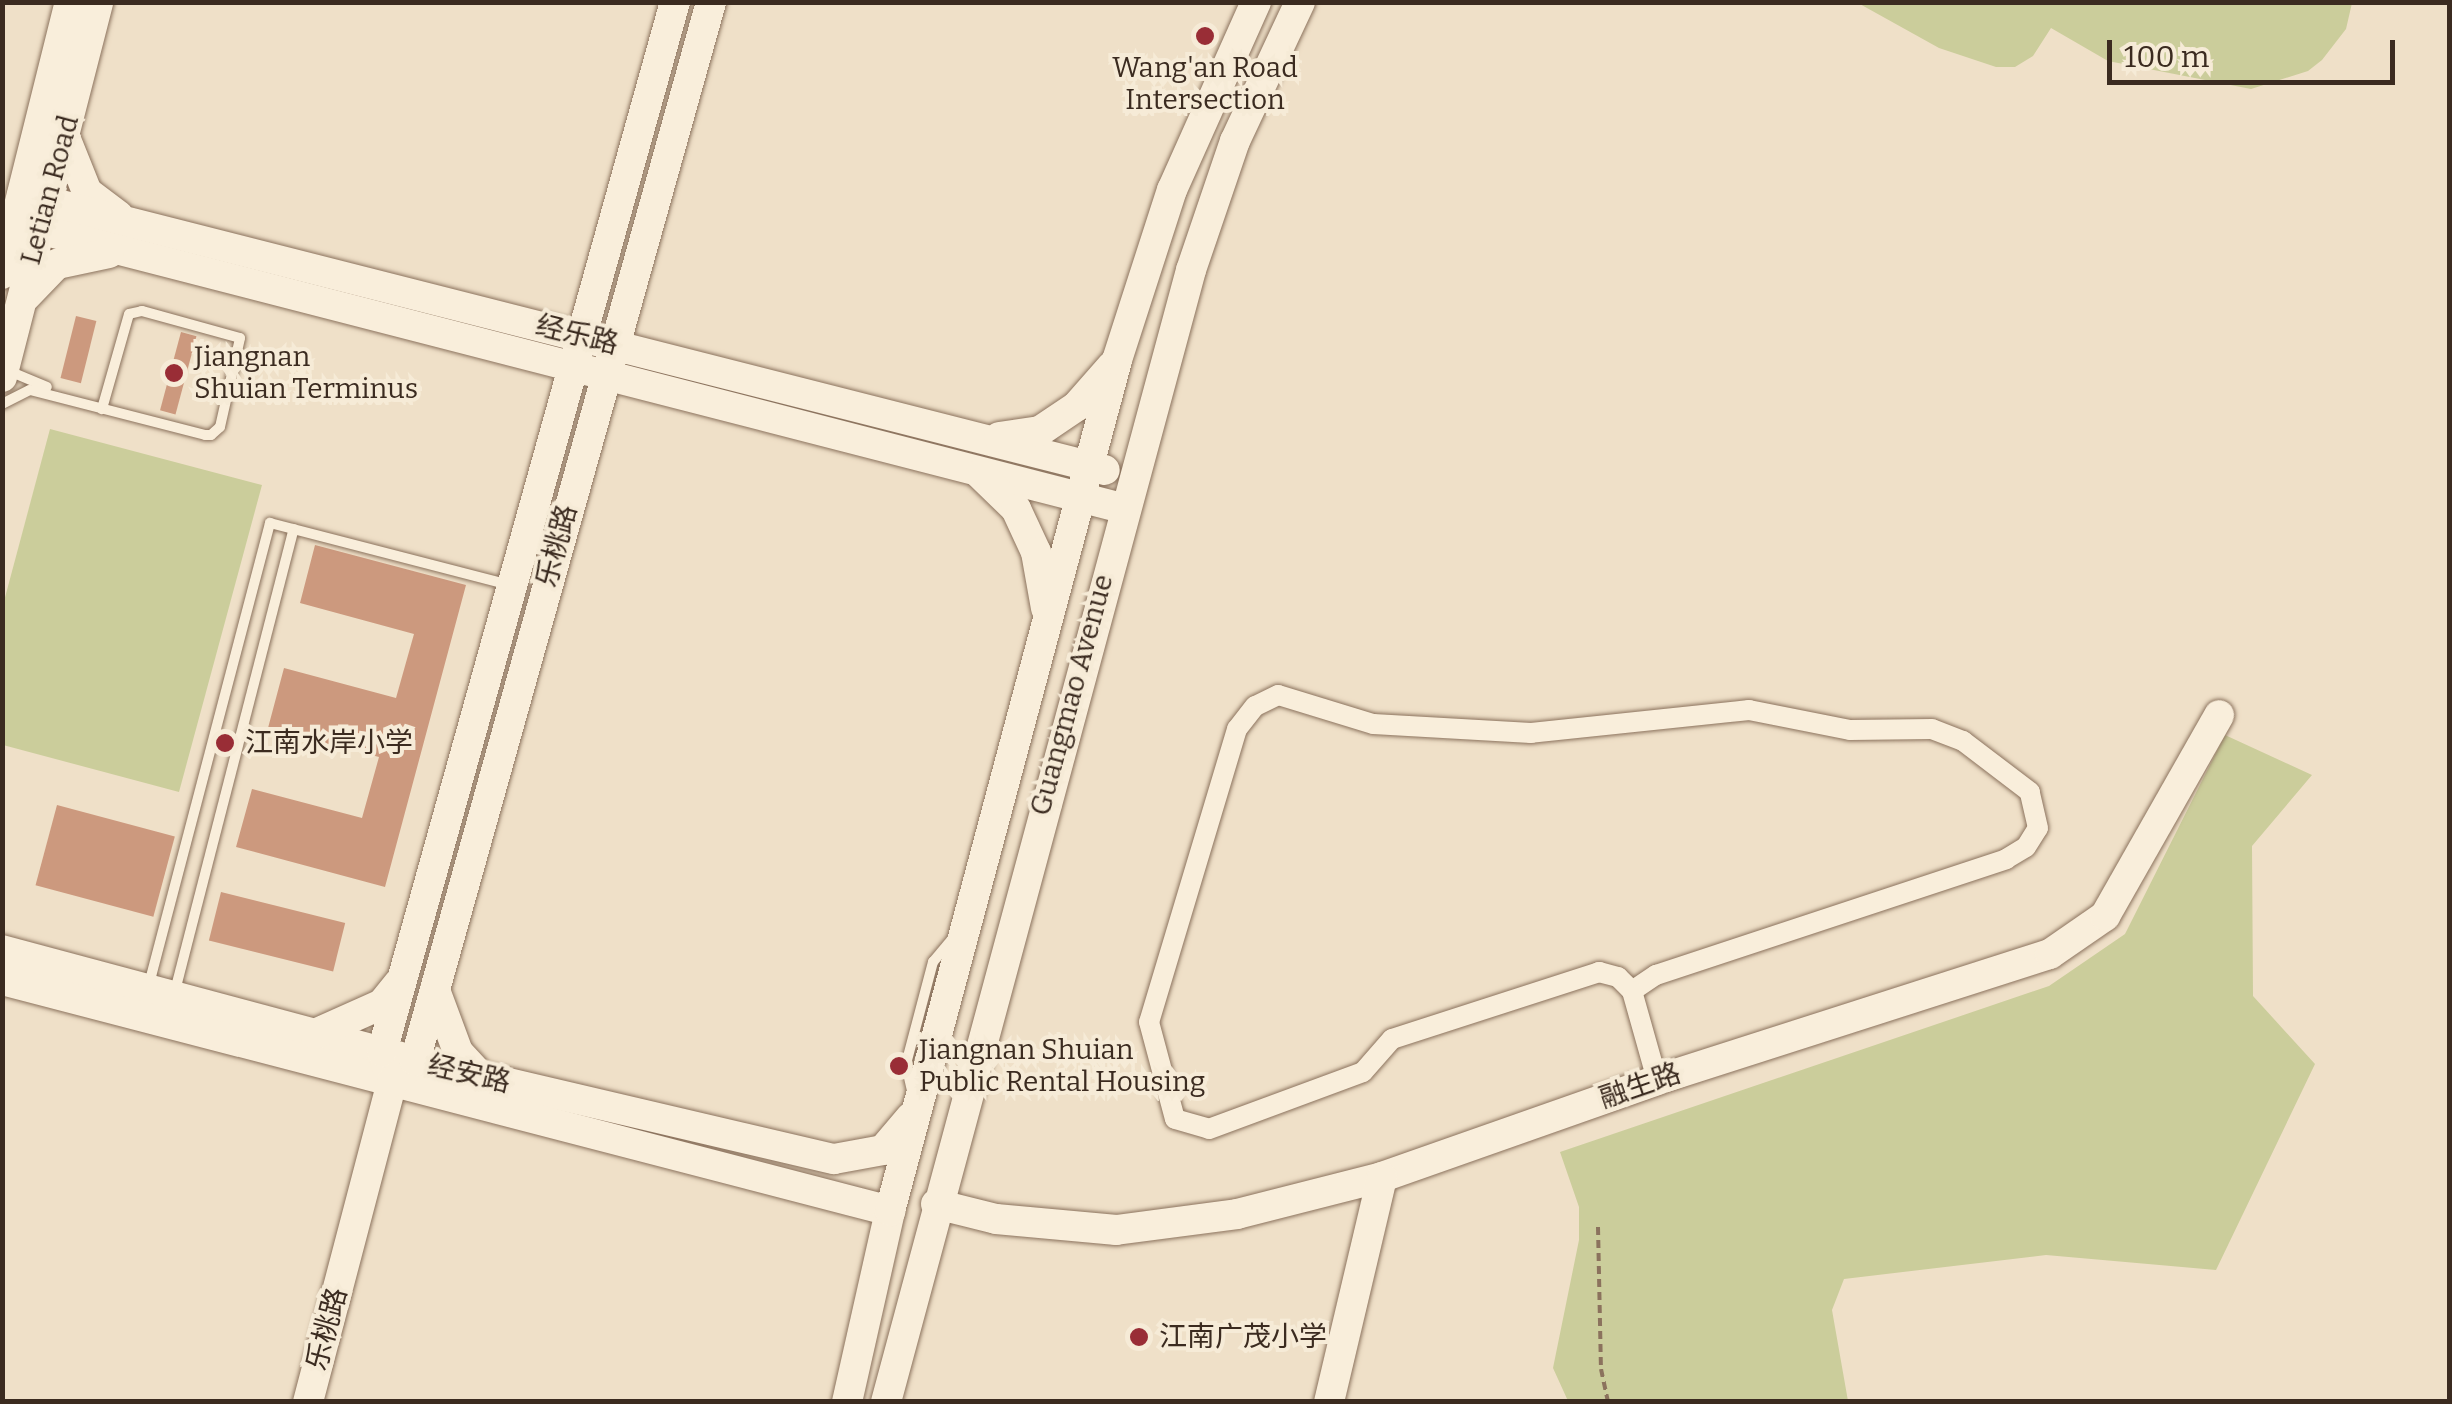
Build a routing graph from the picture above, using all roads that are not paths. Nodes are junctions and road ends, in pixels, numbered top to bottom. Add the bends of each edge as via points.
1 (70, 2) edge
2 (98, 2) edge
3 (674, 2) edge
4 (711, 2) edge
5 (1256, 2) edge
6 (1300, 2) edge
7 (64, 136) junction
8 (31, 213) junction
9 (130, 222) junction
10 (130, 253) junction
11 (2, 274) edge
12 (21, 302) junction
13 (578, 335) junction
14 (612, 344) junction
15 (1117, 360) junction
16 (569, 368) junction
17 (4, 369) edge
18 (603, 376) junction
19 (108, 387) junction
20 (2, 404) edge
21 (102, 409) junction
22 (985, 439) junction
23 (1088, 466) junction
24 (978, 472) junction
25 (1132, 476) junction
26 (1079, 498) junction
27 (1122, 508) junction
28 (294, 529) junction
29 (510, 586) junction
30 (1047, 618) junction
31 (2219, 715) dead end
32 (1007, 768) junction
33 (1050, 780) junction
34 (10, 950) edge
35 (2, 980) edge
36 (401, 981) junction
37 (435, 990) junction
38 (1632, 991) junction
39 (161, 994) junction
40 (315, 1034) junction
41 (382, 1052) junction
42 (416, 1061) junction
43 (480, 1076) junction
44 (1657, 1080) junction
45 (392, 1082) junction
46 (919, 1106) junction
47 (1382, 1177) junction
48 (936, 1204) junction
49 (890, 1211) junction
50 (855, 1360) junction
51 (890, 1391) edge
52 (308, 1402) edge
53 (836, 1402) edge
54 (846, 1402) edge
55 (1329, 1402) edge

1 - 8 main road, Letian Road
2 - 7 main road, Letian Road
3 - 13 main road, 乐桃路
4 - 14 main road, 乐桃路
5 - 15 main road, Guangmao Avenue via 1172,190
6 - 25 main road, Guangmao Avenue via 1235,141
7 - 8 main road, Letian Road
7 - 9 main road via 87,192
8 - 9 main road, 经乐路
8 - 10 main road, 经乐路
8 - 11 main road, Letian Road
8 - 12 main road, Letian Road
9 - 13 main road, 经乐路
10 - 12 main road via 91,253 58,264
10 - 16 main road, 经乐路
12 - 17 main road, Letian Road
13 - 14 main road, 经乐路
13 - 16 main road, 乐桃路
14 - 18 main road, 乐桃路
14 - 22 main road, 经乐路
15 - 22 main road via 1077,406 1040,431
15 - 23 main road, Guangmao Avenue
16 - 18 main road, 经乐路
16 - 29 main road, 乐桃路
17 - 19 lane via 87,398
18 - 24 main road, 经乐路
18 - 37 main road, 乐桃路
19 - 21 lane
19 - 21 lane via 125,320 136,312 240,338 220,427 211,435
20 - 21 lane via 30,390
22 - 23 main road, 经乐路
23 - 25 main road, 经乐路
23 - 26 main road, Guangmao Avenue
24 - 26 main road, 经乐路
24 - 30 main road via 1016,509 1036,552
25 - 27 main road, Guangmao Avenue
26 - 27 main road, 经乐路
26 - 30 main road, Guangmao Avenue
27 - 33 main road, Guangmao Avenue
28 - 29 lane
28 - 39 lane
28 - 39 lane via 270,523
29 - 36 main road, 乐桃路
30 - 32 main road, Guangmao Avenue
31 - 44 main road, 融生路 via 2105,916 2050,954
32 - 33 main road via 1031,750 1045,757
32 - 46 main road, Guangmao Avenue
33 - 48 main road, Guangmao Avenue
34 - 39 main road, 经安路
35 - 45 main road, 经安路
36 - 40 main road via 382,1004
36 - 41 main road, 乐桃路
37 - 42 main road, 乐桃路
37 - 43 main road via 458,1052
38 - 38 street via 1599,972 1562,979 1392,1039 1363,1072 1209,1128 1174,1119 1149,1022 1237,729 1255,706 1278,695 1373,724 1532,734 1748,710 1850,730 1932,729 1963,740 2030,792 2038,828 2026,848 2006,859 1656,975
38 - 44 street
39 - 40 main road, 经安路
40 - 41 main road, 经安路
41 - 42 main road, 经安路
41 - 45 main road
42 - 43 main road, 经安路
42 - 45 main road
43 - 46 main road, 经安路 via 834,1159 882,1150
44 - 47 main road, 融生路
45 - 49 main road, 经安路
45 - 52 main road, 乐桃路
46 - 49 main road, Guangmao Avenue
47 - 48 main road, 融生路 via 1238,1214 1116,1230 996,1219
47 - 55 main road
48 - 51 main road, Guangmao Avenue
49 - 50 main road, Guangmao Avenue
50 - 53 main road
50 - 54 main road, Guangmao Avenue

